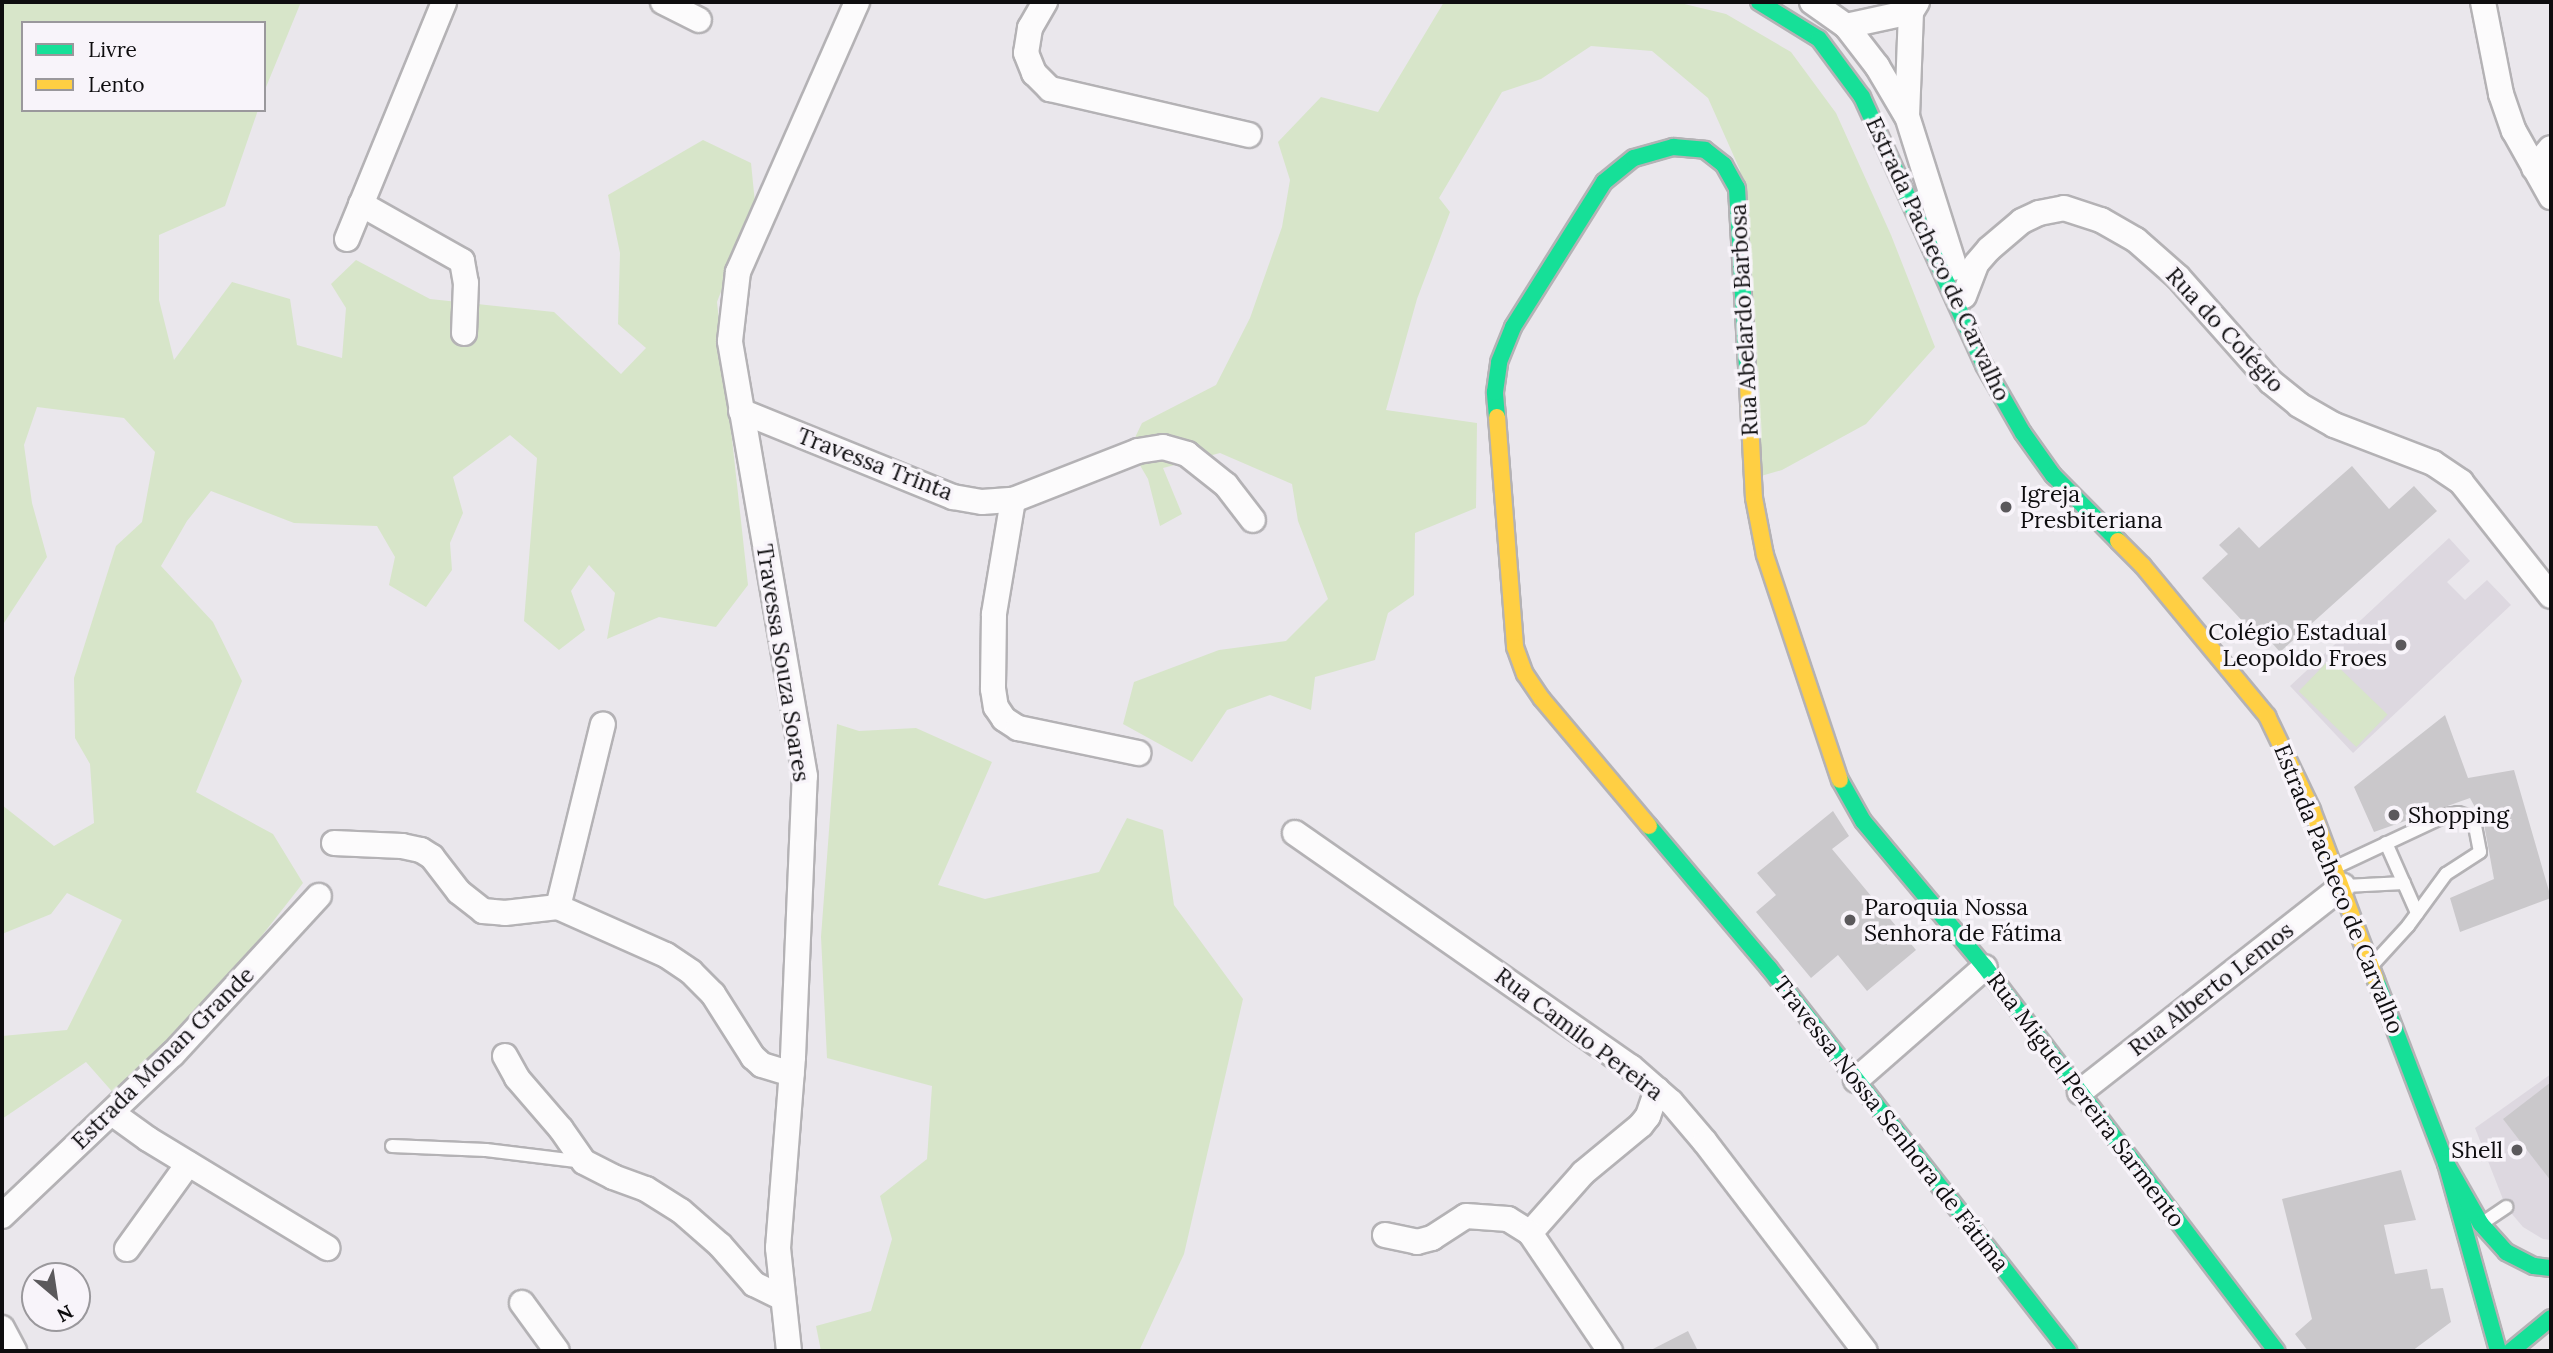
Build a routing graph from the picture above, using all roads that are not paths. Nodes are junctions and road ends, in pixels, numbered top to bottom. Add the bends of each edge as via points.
1 (444, 2) edge
2 (663, 2) edge
3 (857, 2) edge
4 (1045, 2) edge
5 (1759, 2) edge
6 (1812, 2) edge
7 (2483, 2) edge
8 (1914, 7) edge
9 (699, 20) dead end
10 (1846, 26) junction
11 (1907, 116) junction
12 (1250, 135) dead end
13 (2551, 148) edge
14 (2534, 168) junction
15 (2551, 197) edge
16 (361, 204) junction
17 (347, 239) dead end
18 (1964, 296) junction
19 (464, 333) dead end
20 (1972, 340) junction
21 (741, 411) junction
22 (1013, 500) junction
23 (1253, 520) dead end
24 (2551, 596) edge
25 (603, 724) dead end
26 (1138, 753) dead end
27 (1863, 821) joint
28 (1295, 834) dead end
29 (334, 843) dead end
30 (2386, 843) junction
31 (2339, 877) junction
32 (2404, 883) junction
33 (319, 896) dead end
34 (1710, 900) joint
35 (558, 907) junction
36 (2417, 913) junction
37 (2372, 965) junction
38 (1985, 967) junction
39 (505, 1056) dead end
40 (792, 1074) junction
41 (1856, 1080) junction
42 (1657, 1090) junction
43 (2080, 1092) junction
44 (112, 1113) junction
45 (392, 1146) dead end
46 (584, 1162) junction
47 (2446, 1163) junction
48 (188, 1164) junction
49 (2506, 1208) dead end
50 (2, 1216) edge
51 (2481, 1224) junction
52 (1530, 1233) junction
53 (1385, 1235) dead end
54 (327, 1248) dead end
55 (127, 1249) dead end
56 (2551, 1268) edge
57 (781, 1297) junction
58 (522, 1303) dead end
59 (2551, 1318) edge
60 (2, 1328) edge
61 (14, 1351) edge
62 (557, 1351) edge
63 (789, 1351) edge
64 (1610, 1351) edge
65 (1865, 1351) edge
66 (2068, 1351) edge
67 (2276, 1351) edge
68 (2498, 1351) edge
69 (2511, 1351) edge

1 - 16 street
2 - 9 street
3 - 21 street, Travessa Souza Soares via 738,272 730,341
4 - 12 street via 1030,28 1026,53 1034,73 1051,89
5 - 20 street, Estrada Pacheco de Carvalho via 1819,39 1863,97
6 - 10 street
7 - 14 street via 2501,94
8 - 10 street
8 - 11 street
10 - 11 street
11 - 18 street
13 - 14 street
14 - 15 street
16 - 17 street
16 - 19 street via 462,261
18 - 20 street
18 - 24 street, Rua do Colégio via 1976,264 2022,221 2064,208 2101,220 2136,240 2178,277 2271,382 2299,405 2334,425 2433,463 2461,482
20 - 31 street, Estrada Pacheco de Carvalho via 2023,433 2053,475 2143,566 2261,707 2293,768
21 - 22 street, Travessa Trinta via 953,497 982,502
21 - 40 street, Travessa Souza Soares via 805,776
22 - 23 street, Travessa Trinta via 1138,451 1163,447 1187,454 1226,485
22 - 26 street via 994,614 996,707 1018,728
25 - 35 street
27 - 34 street, Rua Abelardo Barbosa via 1835,766 1763,544 1754,498 1737,188 1724,165 1705,150 1672,148 1634,158 1604,182 1513,327 1499,362 1495,392 1515,647 1525,674 1542,699
27 - 38 street, Rua Miguel Pereira Sarmento
28 - 42 street, Rua Camilo Pereira via 1565,1020
29 - 35 street via 421,850 483,911
30 - 31 lane
30 - 32 lane
30 - 36 lane via 2458,813 2470,817 2475,826 2480,852 2446,874
31 - 32 lane
31 - 37 street, Estrada Pacheco de Carvalho
31 - 43 street, Rua Alberto Lemos
32 - 36 lane
33 - 44 street, Estrada Monan Grande
34 - 41 street, Travessa Nossa Senhora de Fátima
35 - 40 street via 628,937 691,972 713,994 753,1057 762,1065
36 - 37 lane
37 - 47 street, Estrada Pacheco de Carvalho
38 - 41 street
38 - 43 street, Rua Miguel Pereira Sarmento
39 - 46 street via 517,1078
40 - 57 street, Travessa Souza Soares via 778,1248
41 - 66 street, Travessa Nossa Senhora de Fátima
42 - 52 street via 1641,1125 1583,1174
42 - 65 street, Rua Camilo Pereira via 1705,1142
43 - 67 street, Rua Miguel Pereira Sarmento
44 - 48 street
44 - 50 street, Estrada Monan Grande
45 - 46 lane via 486,1150
46 - 57 street via 646,1189 681,1211 754,1283
47 - 51 street
47 - 68 street, Estrada Pacheco de Carvalho
48 - 54 street
48 - 55 street
49 - 51 lane
51 - 56 street via 2506,1252 2534,1266
52 - 53 street via 1508,1219 1476,1214 1455,1220 1425,1241
52 - 64 street
57 - 63 street, Travessa Souza Soares
58 - 62 street
59 - 69 street
60 - 61 street

